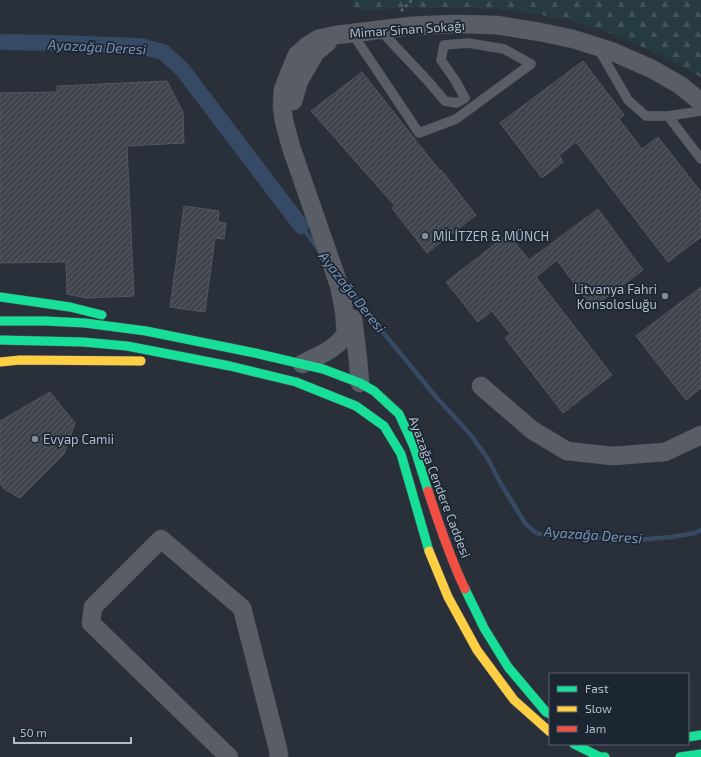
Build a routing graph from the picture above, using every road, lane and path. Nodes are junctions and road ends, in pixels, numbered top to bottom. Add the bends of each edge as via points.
1 (380, 30) junction
2 (344, 34) junction
3 (597, 47) junction
4 (701, 102) edge
5 (701, 111) edge
6 (668, 116) junction
7 (701, 159) edge
8 (0, 297) edge
9 (348, 310) junction
10 (0, 321) edge
11 (146, 331) junction
12 (0, 340) edge
13 (0, 362) edge
14 (150, 362) dead end
15 (171, 364) dead end
16 (302, 364) junction
17 (230, 366) junction
18 (360, 383) junction
19 (481, 386) dead end
20 (701, 435) edge
21 (549, 714) edge
22 (549, 731) edge
23 (701, 735) edge
24 (689, 737) edge
25 (576, 745) edge
26 (701, 754) edge
27 (229, 757) edge
28 (279, 757) edge
29 (605, 757) edge
30 (680, 757) edge

1 - 2 street, Mimar Sinan Sokağı
1 - 2 lane via 445,101 457,103 465,98 441,60 444,45 468,44 504,49 532,64 456,119 420,133
1 - 3 street, Mimar Sinan Sokağı via 452,24 496,25 573,38
2 - 9 street via 315,53 299,81 291,114 294,132 325,232 345,278 350,296
3 - 4 street, Mimar Sinan Sokağı via 652,69 680,85
3 - 6 lane via 628,100 646,116
5 - 6 lane
6 - 7 lane
8 - 11 main road via 70,306
9 - 16 street via 346,334 340,342
9 - 18 street
10 - 11 main road via 70,322
11 - 16 main road, Ayazağa Cendere Caddesi
12 - 17 main road via 128,346
13 - 14 main road
15 - 17 main road
16 - 18 main road, Ayazağa Cendere Caddesi
17 - 22 main road, Ayazağa Cendere Caddesi via 296,382 356,406 384,426 401,454 428,548 448,597 477,650 514,700
18 - 21 main road, Ayazağa Cendere Caddesi via 374,391 399,414 414,447 460,579 484,628 508,667
19 - 20 street via 532,430 566,451 613,456 665,452
23 - 24 main road
25 - 29 main road
26 - 30 main road
27 - 28 street via 91,623 93,607 161,538 242,608

